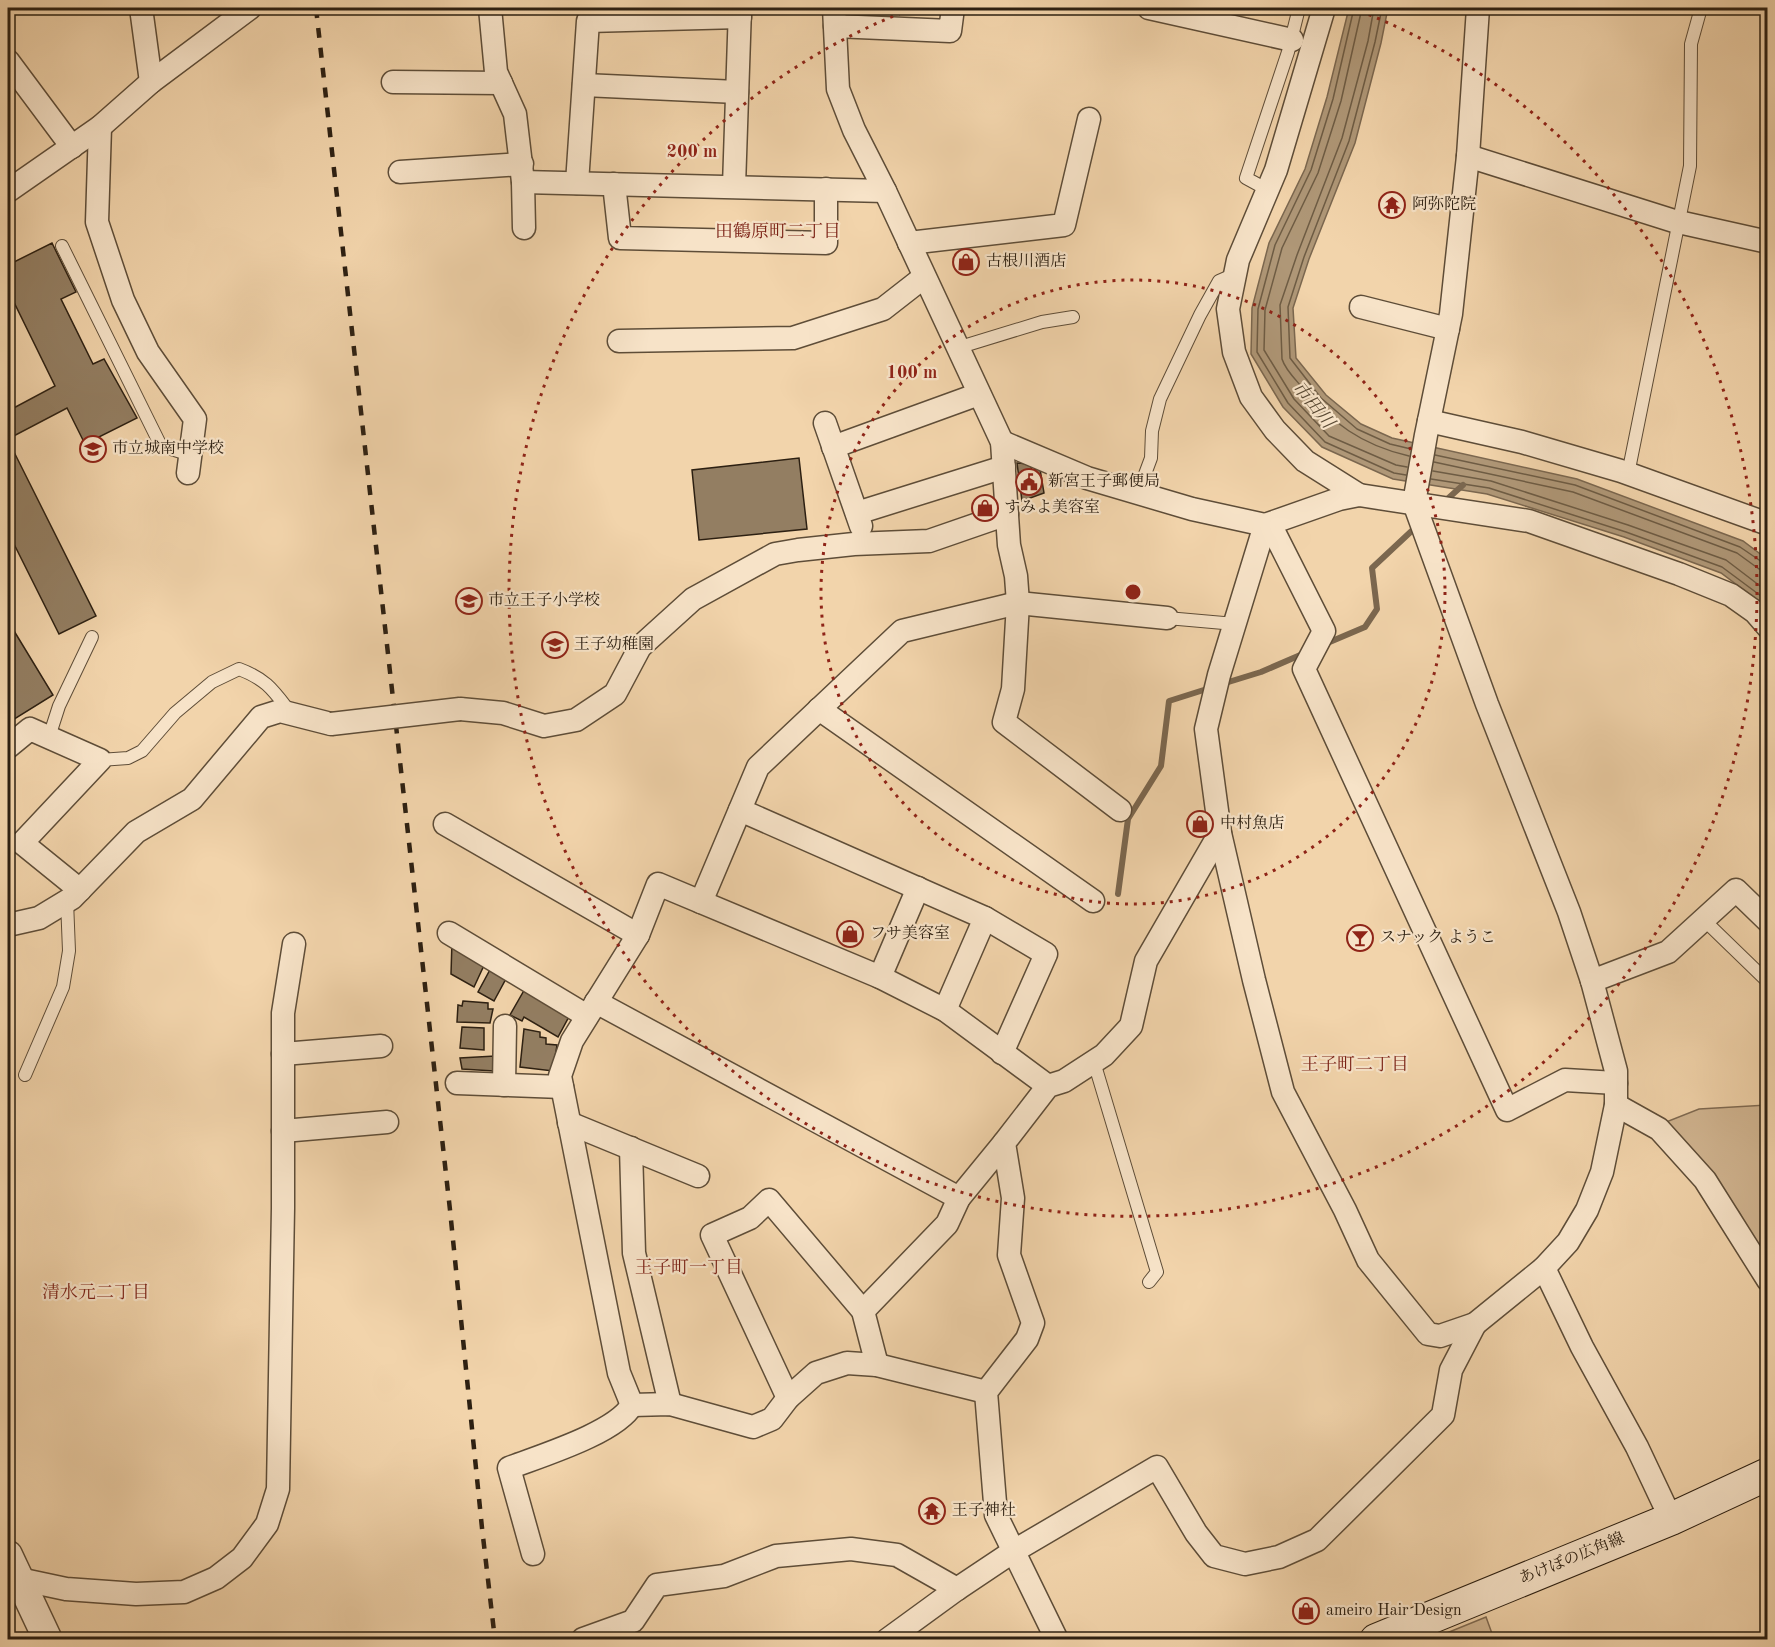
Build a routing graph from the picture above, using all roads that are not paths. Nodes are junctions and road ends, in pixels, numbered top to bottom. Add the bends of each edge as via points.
1 (141, 8) edge
2 (250, 8) edge
3 (490, 8) edge
4 (952, 8) edge
5 (1149, 8) edge
6 (1299, 8) edge
7 (1324, 8) edge
8 (1478, 8) edge
9 (1701, 8) edge
10 (740, 12) edge
11 (835, 17) edge
12 (1292, 40) junction
13 (8, 62) edge
14 (151, 82) junction
15 (393, 82) dead end
16 (501, 83) junction
17 (584, 86) junction
18 (737, 92) junction
19 (1089, 119) dead end
20 (100, 127) junction
21 (72, 147) junction
22 (1468, 156) junction
23 (400, 172) dead end
24 (522, 173) junction
25 (577, 183) junction
26 (614, 184) junction
27 (734, 186) junction
28 (826, 189) junction
29 (1268, 190) junction
30 (8, 191) edge
31 (885, 191) junction
32 (1680, 222) junction
33 (524, 228) dead end
34 (1767, 242) edge
35 (909, 243) junction
36 (62, 246) dead end
37 (1235, 274) junction
38 (924, 278) junction
39 (1361, 307) dead end
40 (1073, 317) dead end
41 (1448, 329) junction
42 (620, 341) dead end
43 (957, 348) junction
44 (979, 394) junction
45 (825, 423) dead end
46 (1427, 428) junction
47 (1002, 442) junction
48 (833, 447) junction
49 (189, 464) joint
50 (1004, 467) junction
51 (1628, 474) junction
52 (1138, 493) junction
53 (1359, 495) junction
54 (1414, 503) junction
55 (857, 513) junction
56 (1007, 514) junction
57 (1267, 524) junction
58 (1767, 525) edge
59 (868, 543) junction
60 (1018, 603) junction
61 (1167, 618) joint
62 (1235, 624) junction
63 (1767, 627) edge
64 (92, 637) dead end
65 (819, 709) junction
66 (292, 714) junction
67 (49, 737) junction
68 (8, 747) edge
69 (100, 760) junction
70 (740, 810) junction
71 (1120, 810) dead end
72 (445, 824) dead end
73 (1220, 833) junction
74 (918, 888) junction
75 (74, 896) junction
76 (1093, 901) dead end
77 (701, 902) junction
78 (985, 918) junction
79 (1704, 920) junction
80 (1767, 921) edge
81 (8, 925) edge
82 (448, 933) dead end
83 (638, 935) junction
84 (294, 944) dead end
85 (880, 977) junction
86 (1592, 981) junction
87 (1767, 982) edge
88 (592, 1009) junction
89 (945, 1010) junction
90 (505, 1026) dead end
91 (381, 1046) dead end
92 (1002, 1053) junction
93 (283, 1054) junction
94 (1094, 1062) junction
95 (25, 1075) dead end
96 (457, 1083) dead end
97 (504, 1085) junction
98 (1048, 1086) junction
99 (562, 1087) junction
100 (1616, 1094) junction
101 (387, 1122) dead end
102 (569, 1123) junction
103 (283, 1131) junction
104 (1004, 1143) junction
105 (631, 1148) junction
106 (698, 1176) dead end
107 (959, 1198) junction
108 (1544, 1268) junction
109 (1767, 1280) edge
110 (1149, 1282) dead end
111 (863, 1311) junction
112 (1475, 1324) junction
113 (877, 1365) junction
114 (986, 1392) junction
115 (788, 1398) junction
116 (670, 1404) junction
117 (632, 1405) junction
118 (1767, 1474) edge
119 (1671, 1519) junction
120 (1014, 1551) junction
121 (533, 1554) dead end
122 (13, 1567) edge
123 (957, 1589) junction
124 (583, 1639) edge
125 (48, 1640) edge
126 (887, 1640) edge
127 (1057, 1640) edge
128 (1376, 1640) edge

1 - 14 street
2 - 14 street
3 - 16 street via 496,72
4 - 11 street via 950,31
5 - 12 street
6 - 12 lane
7 - 29 street
8 - 22 street
9 - 32 lane via 1691,45 1690,166
10 - 17 street via 588,21
10 - 18 street
11 - 31 street via 838,88
12 - 29 lane via 1246,178
13 - 21 street
14 - 20 street
15 - 16 street
16 - 24 street via 515,114
17 - 18 street
17 - 25 street
18 - 27 street
19 - 35 street via 1064,225
20 - 21 street
20 - 49 street via 97,222 123,300 148,352 195,419
21 - 30 street
22 - 32 street
22 - 41 street
23 - 24 street
24 - 25 street
24 - 33 street
25 - 26 street
26 - 27 street
26 - 28 street via 620,238 826,243
27 - 28 street
28 - 31 street
29 - 37 street
31 - 35 street
32 - 34 street
32 - 51 lane
35 - 38 street
36 - 49 lane via 161,446
37 - 52 lane via 1219,281 1160,399 1152,431 1151,458
37 - 53 street via 1228,309 1233,352 1251,397 1305,461
38 - 42 street via 883,309 793,338
38 - 43 street
39 - 41 street
40 - 43 lane via 1042,322
41 - 46 street
43 - 44 street
44 - 47 street
44 - 48 street
45 - 48 street
46 - 51 street via 1522,442
46 - 54 street
47 - 50 street
47 - 52 street via 1087,478
48 - 55 street
50 - 55 street
50 - 56 street
51 - 58 street
52 - 57 street via 1191,509
53 - 54 street
53 - 57 street
54 - 63 street via 1529,521 1679,573 1731,595 1755,612
54 - 86 street
55 - 59 street
56 - 59 street via 929,540
56 - 60 street
57 - 62 street
57 - 100 street via 1324,631 1304,669 1508,1110 1565,1080
59 - 66 street, bridge via 776,554 693,599 640,647 615,694 576,720 544,726 503,713 460,708 331,724
60 - 61 street
60 - 65 street via 902,631
60 - 71 street via 1013,689 1004,722
61 - 62 lane
62 - 73 street via 1206,729
64 - 67 lane via 59,706
65 - 70 street via 758,767
65 - 76 street
66 - 69 lane via 266,682 239,669 212,682 175,713 142,751 128,759
66 - 75 street via 280,711 261,717 192,799 136,832
67 - 68 street via 30,729
67 - 69 street
69 - 75 street via 22,843
70 - 74 street
70 - 77 street
72 - 83 street
73 - 94 street via 1146,962 1131,1026
73 - 112 street via 1283,1092 1368,1260 1428,1334 1440,1336
74 - 78 street
74 - 85 street
75 - 81 street via 39,918
75 - 95 lane via 63,987
77 - 83 street via 658,884
77 - 85 street
78 - 89 street
78 - 92 street via 1046,954
79 - 80 street via 1736,890
79 - 86 street via 1668,952
79 - 87 lane
82 - 88 street
83 - 88 street
84 - 93 street via 283,1012
85 - 89 street
86 - 100 street via 1616,1071
88 - 99 street via 572,1041 560,1076
88 - 107 street
89 - 92 street
90 - 97 street
91 - 93 street
92 - 98 street
93 - 103 street
94 - 98 street
94 - 110 lane via 1157,1272
96 - 97 street
97 - 99 street
98 - 104 street
99 - 102 street
100 - 108 street via 1602,1172 1587,1210 1568,1242
100 - 109 street via 1659,1129 1705,1180
101 - 103 street
102 - 105 street
102 - 117 street via 619,1373
103 - 122 street via 278,1489 267,1524 242,1558 216,1578 184,1592 136,1594 66,1589
104 - 107 street
104 - 114 street via 1013,1198 1009,1254 1033,1323 1028,1339
105 - 106 street
105 - 116 street via 634,1253
107 - 111 street via 947,1224
108 - 112 street
108 - 119 street
111 - 113 street
111 - 115 street via 769,1200 750,1218 712,1235
112 - 120 street via 1452,1370 1443,1415 1317,1540 1279,1557 1245,1564 1214,1556 1157,1467
113 - 114 street
113 - 115 street via 847,1363 816,1373
114 - 120 street via 996,1515
115 - 116 street via 772,1419 753,1427
116 - 117 street
117 - 121 street via 626,1414 580,1441 509,1468
118 - 119 main road, あけぼの広角線
119 - 128 main road, あけぼの広角線
120 - 123 street
120 - 127 street
122 - 125 street
123 - 124 street via 897,1556 851,1549 776,1556 724,1576 657,1585 633,1621
123 - 126 street

